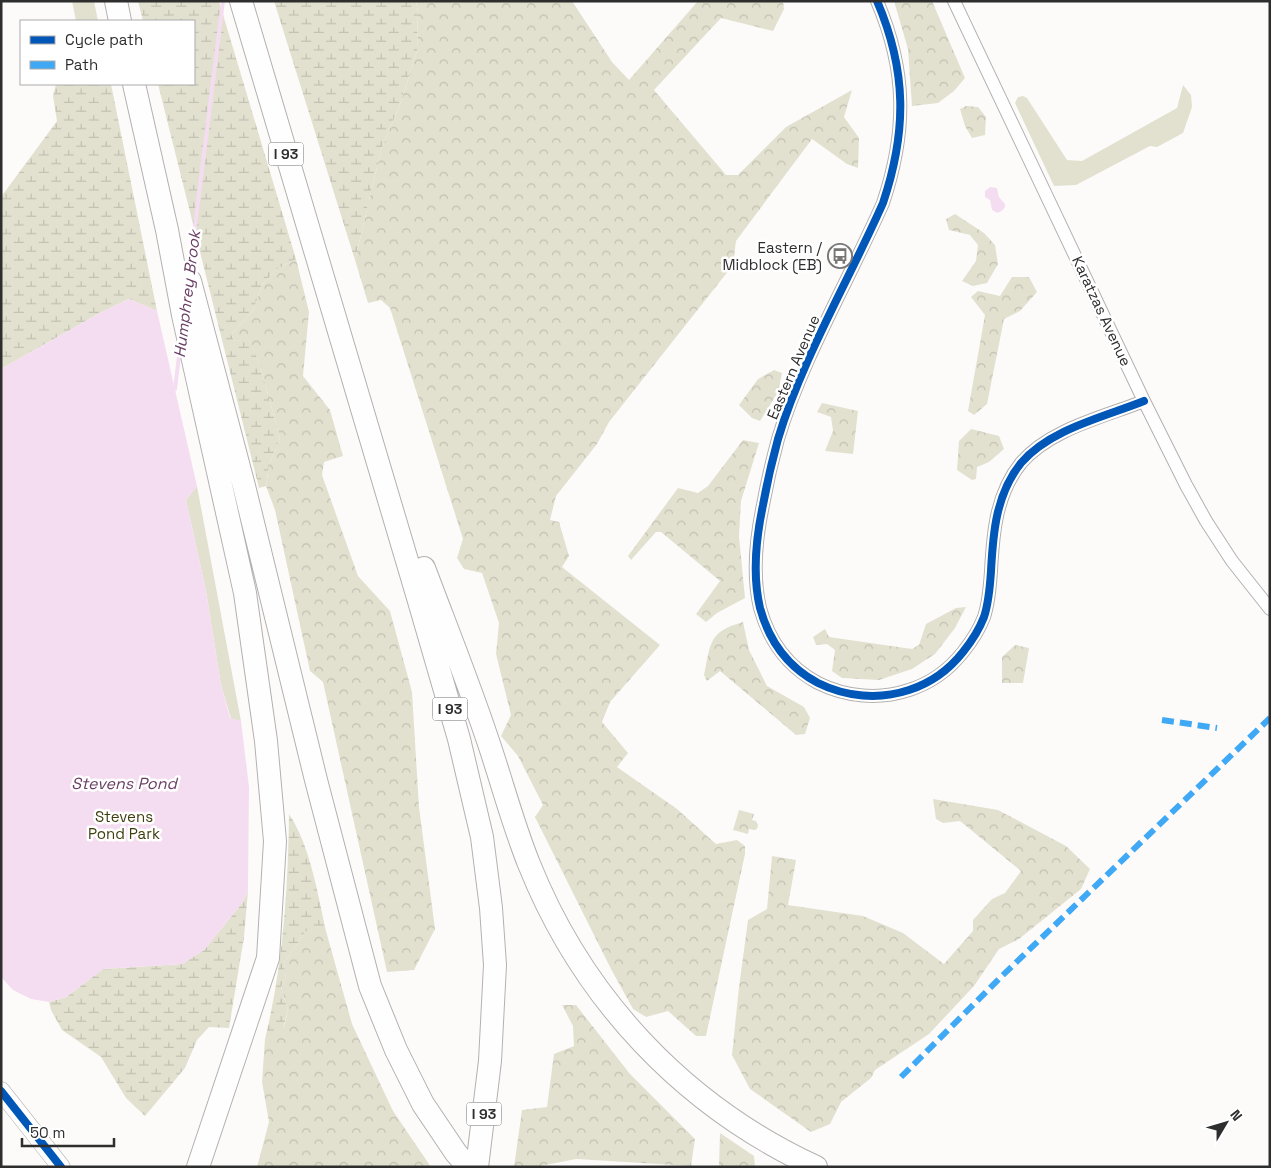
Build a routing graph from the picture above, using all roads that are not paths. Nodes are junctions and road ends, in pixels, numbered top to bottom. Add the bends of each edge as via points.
1 (116, 1) edge
2 (241, 1) edge
3 (877, 1) edge
4 (954, 1) edge
5 (120, 20) edge
6 (134, 85) edge
7 (167, 230) junction
8 (350, 367) junction
9 (1144, 401) junction
10 (1270, 609) edge
11 (4, 1099) edge
12 (61, 1167) edge
13 (198, 1167) edge
14 (468, 1167) edge
15 (477, 1167) edge
16 (816, 1167) edge

1 - 5 highway
2 - 8 highway, I 93
3 - 9 street, Eastern Avenue via 898,73 902,115 899,143 883,203 793,399 767,484 755,557 756,579 763,620 777,648 810,678 838,691 861,696 889,696 930,682 942,674 970,643 983,619 989,593 996,519 1005,490 1020,465 1040,445 1061,433
4 - 9 street, Karatzas Avenue
6 - 7 highway
7 - 13 highway via 244,593 266,741 275,841 268,958
7 - 14 highway via 189,276 370,986 396,1050 423,1104
8 - 15 highway, I 93 via 456,730 482,837 495,966 490,1061
8 - 16 highway via 486,735 528,864 566,941 598,990 635,1035 676,1076 720,1113 770,1144
9 - 10 street, Karatzas Avenue via 1206,521
11 - 12 street

